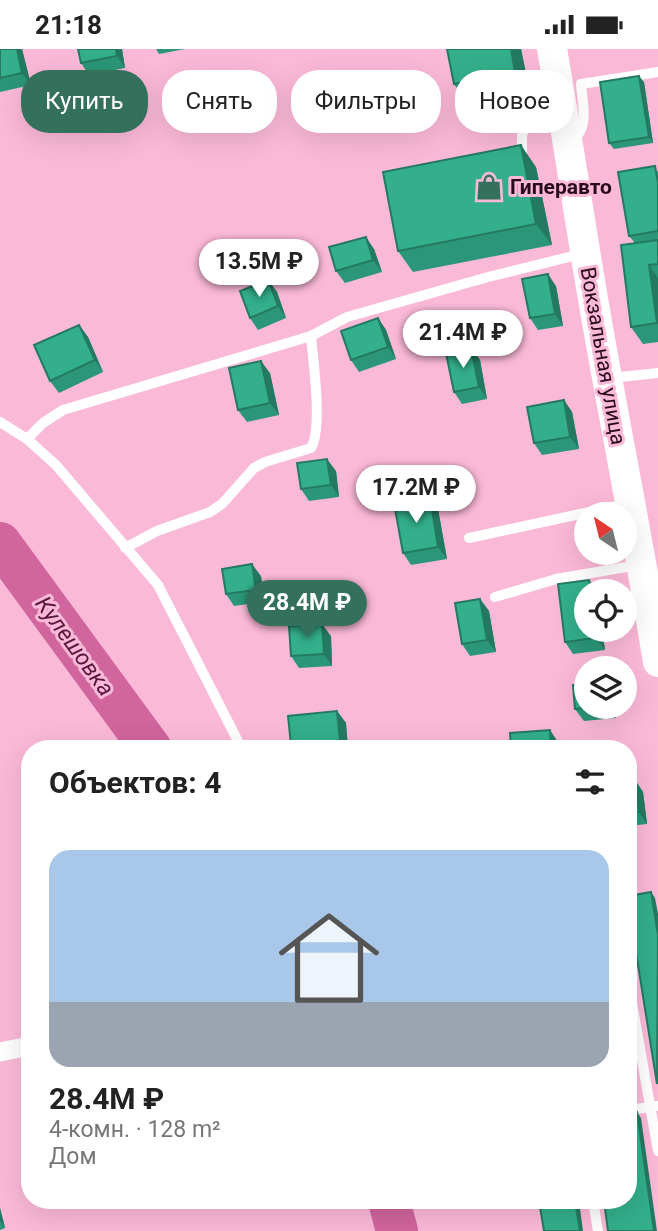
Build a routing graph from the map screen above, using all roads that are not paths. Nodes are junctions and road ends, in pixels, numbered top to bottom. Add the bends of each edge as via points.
1 (552, 49) edge
2 (559, 70) edge
3 (658, 72) edge
4 (574, 93) edge
5 (523, 133) edge
6 (569, 133) edge
7 (514, 164) edge
8 (584, 254) junction
9 (311, 336) junction
10 (658, 373) edge
11 (607, 378) junction
12 (0, 422) edge
13 (27, 439) junction
14 (630, 502) edge
15 (574, 515) edge
16 (469, 538) dead end
17 (637, 539) edge
18 (125, 548) junction
19 (642, 565) junction
20 (495, 597) dead end
21 (658, 663) edge
22 (237, 740) edge
23 (637, 1024) edge
24 (21, 1048) edge
25 (0, 1052) edge
26 (654, 1106) edge
27 (658, 1151) edge
28 (594, 1209) edge
29 (598, 1231) edge

1 - 2 main road, Вокзальная улица
3 - 4 lane
5 - 7 lane via 523,154
6 - 8 main road, Вокзальная улица
8 - 9 lane via 347,317
8 - 11 main road, Вокзальная улица
9 - 13 lane via 63,409
9 - 18 lane via 316,398 311,448 265,461 210,512
10 - 11 lane
11 - 14 main road, Вокзальная улица
12 - 13 lane
13 - 18 lane via 94,507
15 - 16 lane
17 - 19 main road, Вокзальная улица
18 - 22 lane via 158,585
19 - 20 lane via 556,579
19 - 21 main road, Вокзальная улица
23 - 26 lane
24 - 25 street
26 - 27 lane
28 - 29 lane

